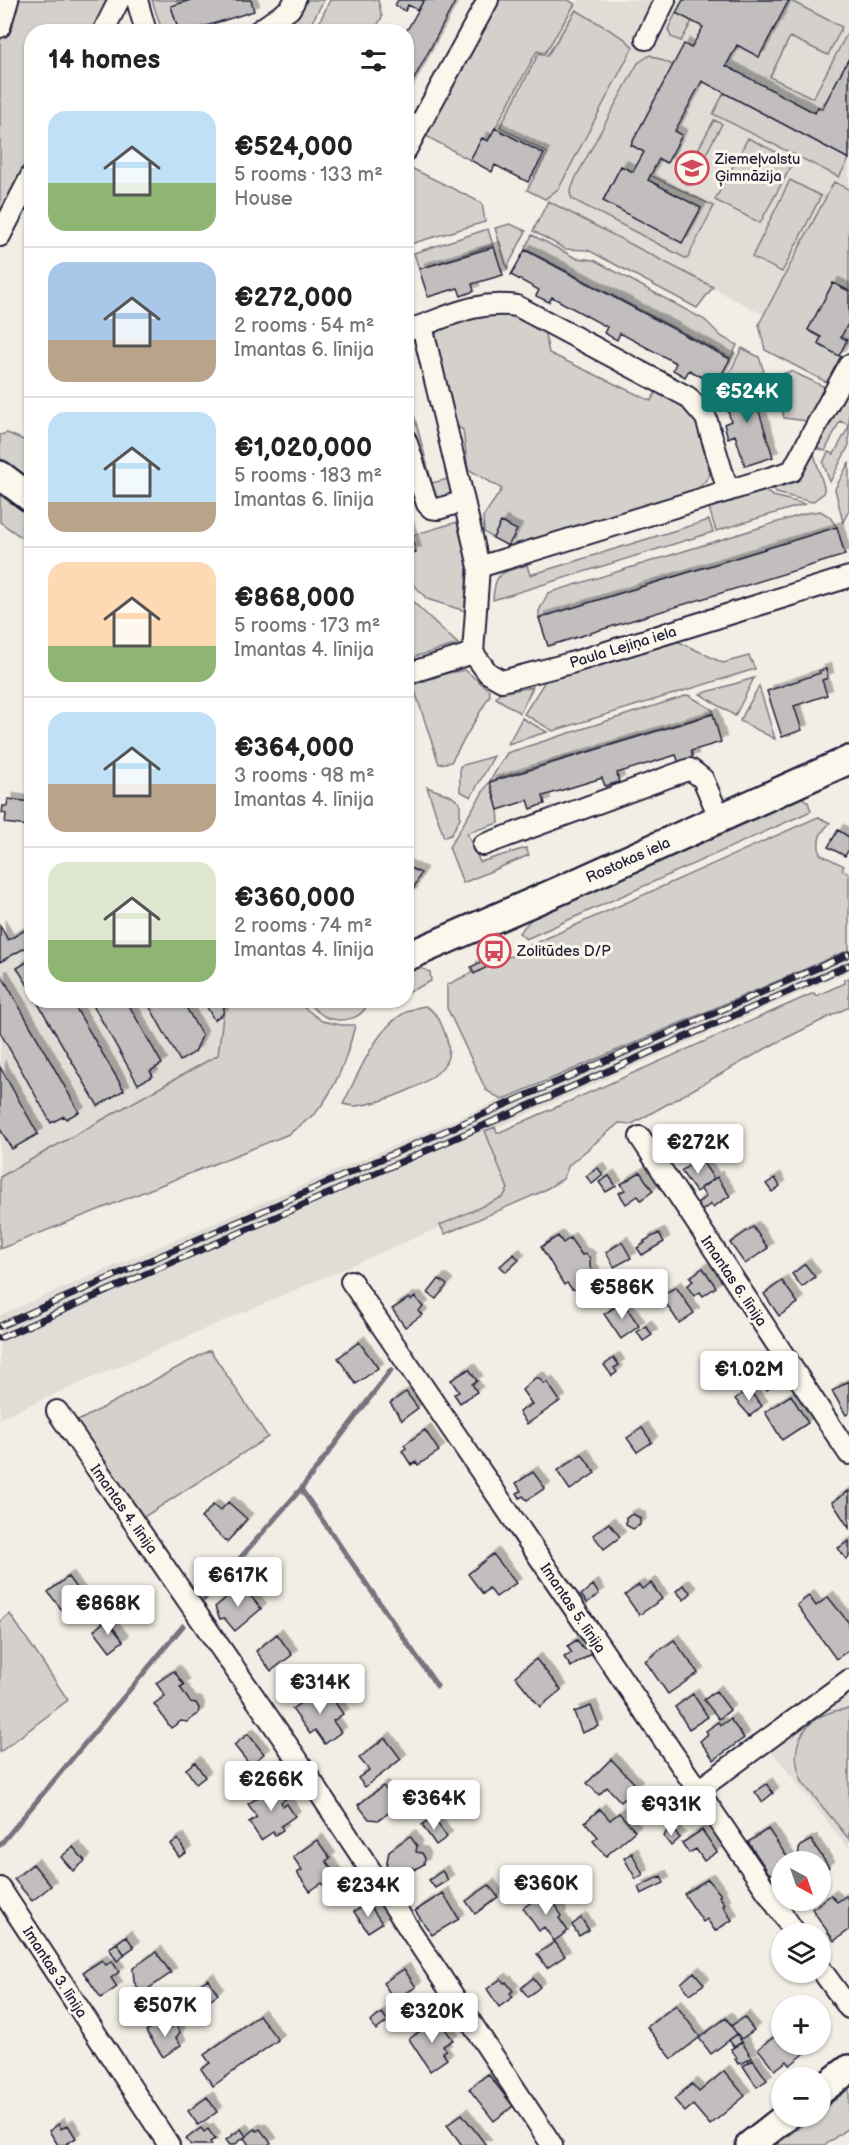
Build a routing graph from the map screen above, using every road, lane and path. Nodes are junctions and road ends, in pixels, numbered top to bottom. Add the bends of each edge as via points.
1 (8, 0) edge
2 (119, 0) edge
3 (137, 0) edge
4 (295, 0) edge
5 (488, 0) edge
6 (665, 0) edge
7 (108, 24) edge
8 (144, 24) edge
9 (268, 24) edge
10 (0, 27) edge
11 (646, 39) dead end
12 (414, 135) edge
13 (24, 189) edge
14 (1, 231) edge
15 (414, 329) edge
16 (849, 365) edge
17 (414, 464) edge
18 (0, 475) edge
19 (728, 491) junction
20 (24, 493) edge
21 (464, 501) junction
22 (479, 567) junction
23 (849, 577) edge
24 (473, 653) junction
25 (414, 671) edge
26 (849, 760) edge
27 (720, 819) junction
28 (483, 845) dead end
29 (414, 953) edge
30 (640, 1137) dead end
31 (351, 1281) dead end
32 (57, 1411) dead end
33 (849, 1454) edge
34 (849, 1680) edge
35 (698, 1791) junction
36 (0, 1888) edge
37 (788, 1923) edge
38 (831, 1983) edge
39 (849, 2008) edge
40 (849, 2069) edge
41 (831, 2083) edge
42 (773, 2127) edge
43 (168, 2145) edge
44 (552, 2145) edge
45 (750, 2145) edge

1 - 10 street
2 - 7 street
3 - 8 street
4 - 9 street via 290,9
5 - 12 street
6 - 11 street
13 - 14 street
15 - 19 street via 476,305 517,306 688,397 706,418
15 - 21 street
16 - 19 street via 792,471
17 - 21 street via 431,508
18 - 20 street
19 - 22 street
21 - 22 street
22 - 24 street
23 - 24 street, Paula Lejiņa iela via 502,681 488,673
24 - 25 street
26 - 27 street, Rostokas iela
27 - 28 street via 703,779 690,769
27 - 29 street, Rostokas iela
30 - 33 street, Imantas 6. līnija
31 - 35 street, Imantas 5. līnija
32 - 44 street, Imantas 4. līnija via 295,1756
34 - 35 street
35 - 37 street, Imantas 5. līnija
36 - 43 street, Imantas 3. līnija
38 - 39 street
40 - 41 street
42 - 45 street

